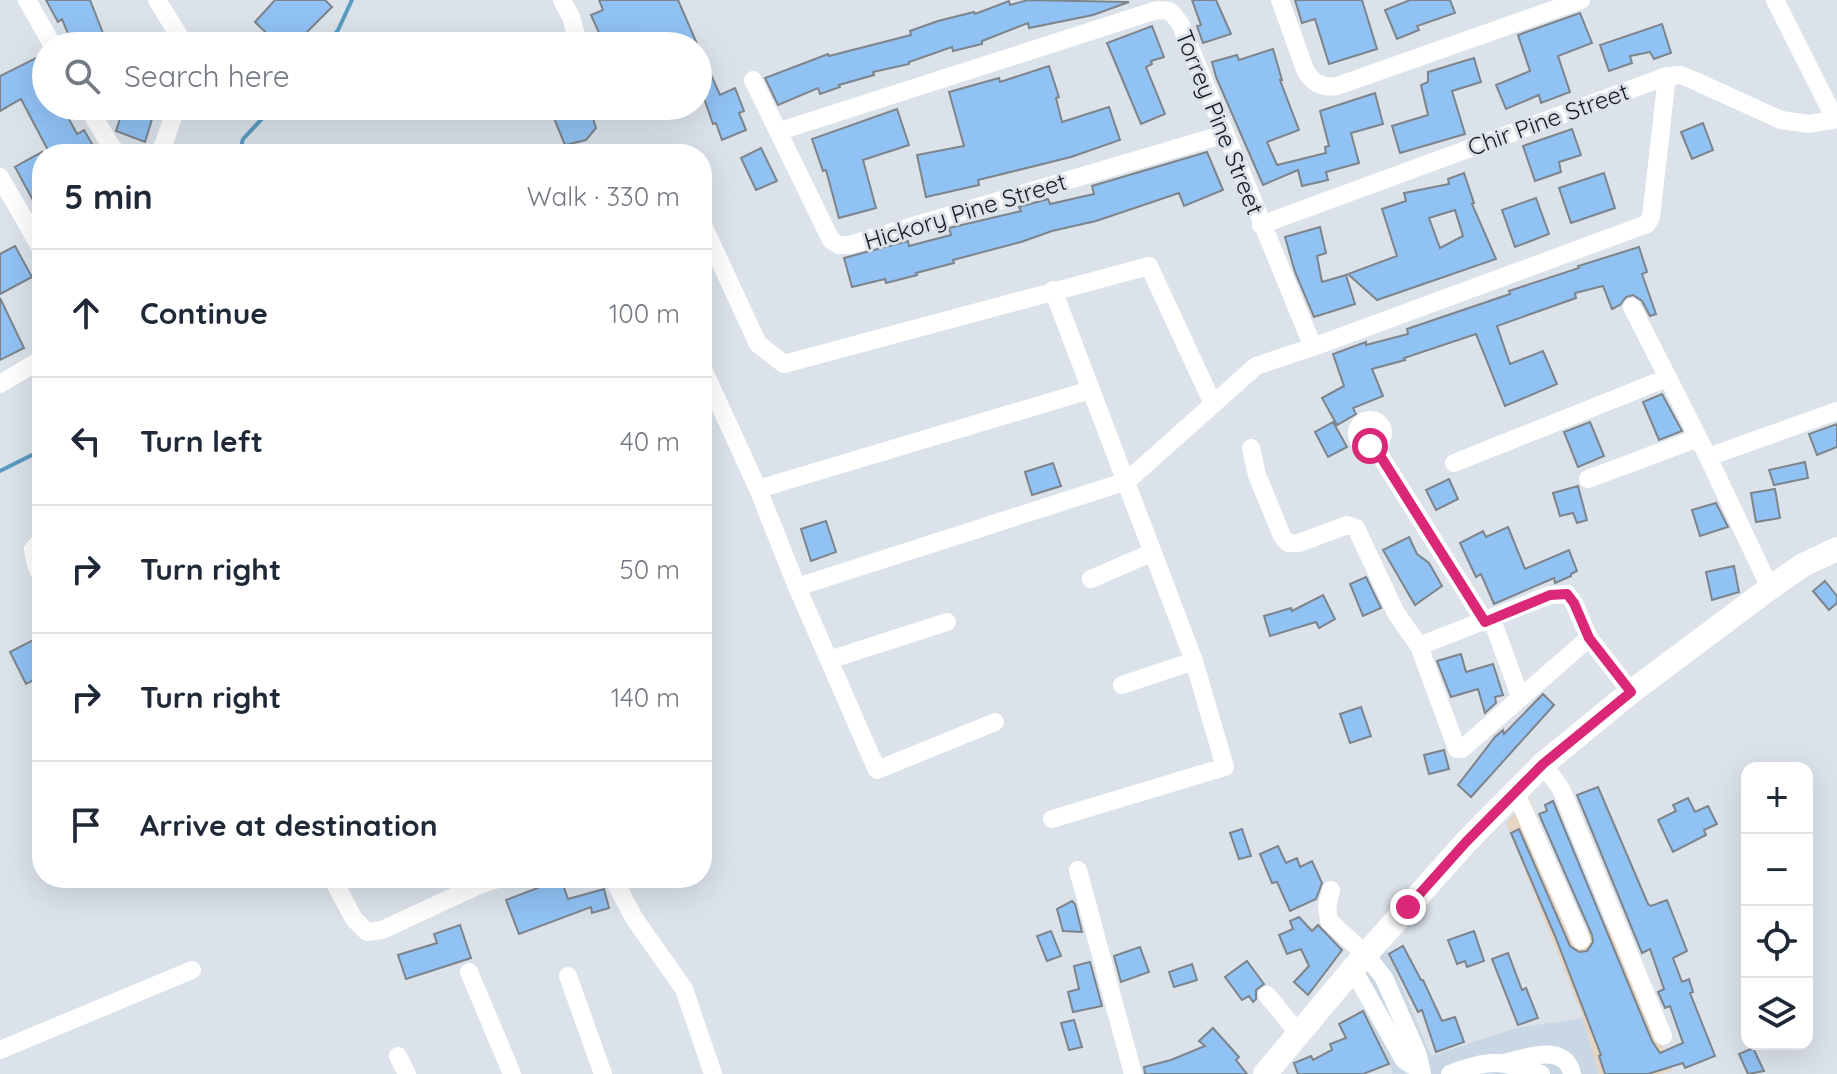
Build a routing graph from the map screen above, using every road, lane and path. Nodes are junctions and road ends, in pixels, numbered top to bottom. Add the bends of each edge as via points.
1 (27, 0) edge
2 (157, 0) edge
3 (562, 0) edge
4 (1280, 0) edge
5 (1581, 0) edge
6 (1775, 0) edge
7 (45, 32) edge
8 (177, 32) edge
9 (575, 32) edge
10 (1667, 76) junction
11 (753, 80) dead end
12 (1836, 119) edge
13 (95, 120) edge
14 (172, 120) edge
15 (780, 131) junction
16 (1225, 134) junction
17 (110, 144) edge
18 (164, 144) edge
19 (0, 177) edge
20 (1261, 225) junction
21 (32, 233) edge
22 (712, 245) edge
23 (1053, 290) junction
24 (1632, 307) dead end
25 (1313, 347) junction
26 (32, 365) edge
27 (1667, 378) junction
28 (0, 384) edge
29 (712, 389) edge
30 (1090, 390) junction
31 (1213, 404) junction
32 (1837, 411) edge
33 (1698, 438) junction
34 (1374, 446) dead end
35 (1251, 448) dead end
36 (1708, 457) junction
37 (1454, 463) dead end
38 (1588, 479) dead end
39 (1127, 481) junction
40 (758, 489) junction
41 (1837, 549) edge
42 (1153, 552) junction
43 (1091, 579) dead end
44 (797, 587) junction
45 (1770, 588) junction
46 (1488, 621) junction
47 (947, 622) dead end
48 (1589, 638) junction
49 (1419, 646) junction
50 (829, 660) junction
51 (1194, 661) junction
52 (1122, 685) dead end
53 (1631, 692) junction
54 (1520, 696) junction
55 (995, 722) dead end
56 (1543, 764) junction
57 (1516, 793) junction
58 (1052, 819) dead end
59 (1078, 870) dead end
60 (337, 888) edge
61 (465, 888) edge
62 (618, 888) edge
63 (1331, 890) dead end
64 (1581, 940) dead end
65 (1359, 962) junction
66 (192, 970) dead end
67 (469, 972) dead end
68 (568, 976) dead end
69 (1267, 995) dead end
70 (1299, 1034) junction
71 (1663, 1036) dead end
72 (0, 1050) edge
73 (398, 1056) dead end
74 (1505, 1063) junction
75 (1422, 1072) edge
76 (407, 1074) edge
77 (512, 1074) edge
78 (603, 1074) edge
79 (713, 1074) edge
80 (1133, 1074) edge
81 (1265, 1074) edge
82 (1450, 1074) edge
83 (1541, 1074) edge
84 (1572, 1074) edge

1 - 7 street
2 - 8 street
3 - 9 street
4 - 5 street via 1306,72 1327,87
6 - 12 street
10 - 12 street via 1681,75 1781,120 1809,124
10 - 20 street, Chir Pine Street
10 - 25 street via 1647,224
11 - 15 street, Hickory Pine Street
13 - 17 street
14 - 18 street
15 - 16 street, Hickory Pine Street via 831,240 839,245
15 - 16 street, Torrey Pine Street via 1164,9 1180,23
16 - 20 street, Torrey Pine Street
19 - 21 street
20 - 25 street, Torrey Pine Street
22 - 23 street via 758,344 784,364
23 - 30 street
23 - 31 street via 1149,266
24 - 27 street
25 - 31 street via 1256,366
26 - 28 street
27 - 33 street
27 - 37 street
29 - 40 street
30 - 39 street
30 - 40 street
31 - 39 street
32 - 36 street
33 - 36 street
33 - 38 street
34 - 46 street
35 - 49 street via 1282,536 1288,543 1299,543 1347,525 1356,528 1396,613
36 - 45 street
39 - 42 street
39 - 44 street
40 - 44 street
41 - 45 main road
42 - 43 street
42 - 51 street
44 - 50 street
45 - 53 main road
46 - 48 street via 1550,595 1567,594
46 - 49 street
46 - 54 street
47 - 50 street
48 - 53 street
48 - 54 street
49 - 54 street via 1457,749
50 - 55 street via 877,770
51 - 52 street
51 - 58 street via 1225,767
53 - 56 main road
56 - 57 main road
56 - 71 street via 1561,789
57 - 64 street
57 - 65 main road
59 - 80 street
60 - 61 street via 367,932 382,930
62 - 79 street via 684,989
63 - 65 street via 1329,921
65 - 70 main road
65 - 75 street via 1404,1060
66 - 72 street
67 - 77 street
68 - 78 street
69 - 70 street
70 - 81 main road
73 - 76 street
74 - 82 street via 1474,1065
74 - 83 street
74 - 84 street via 1549,1054 1563,1059

